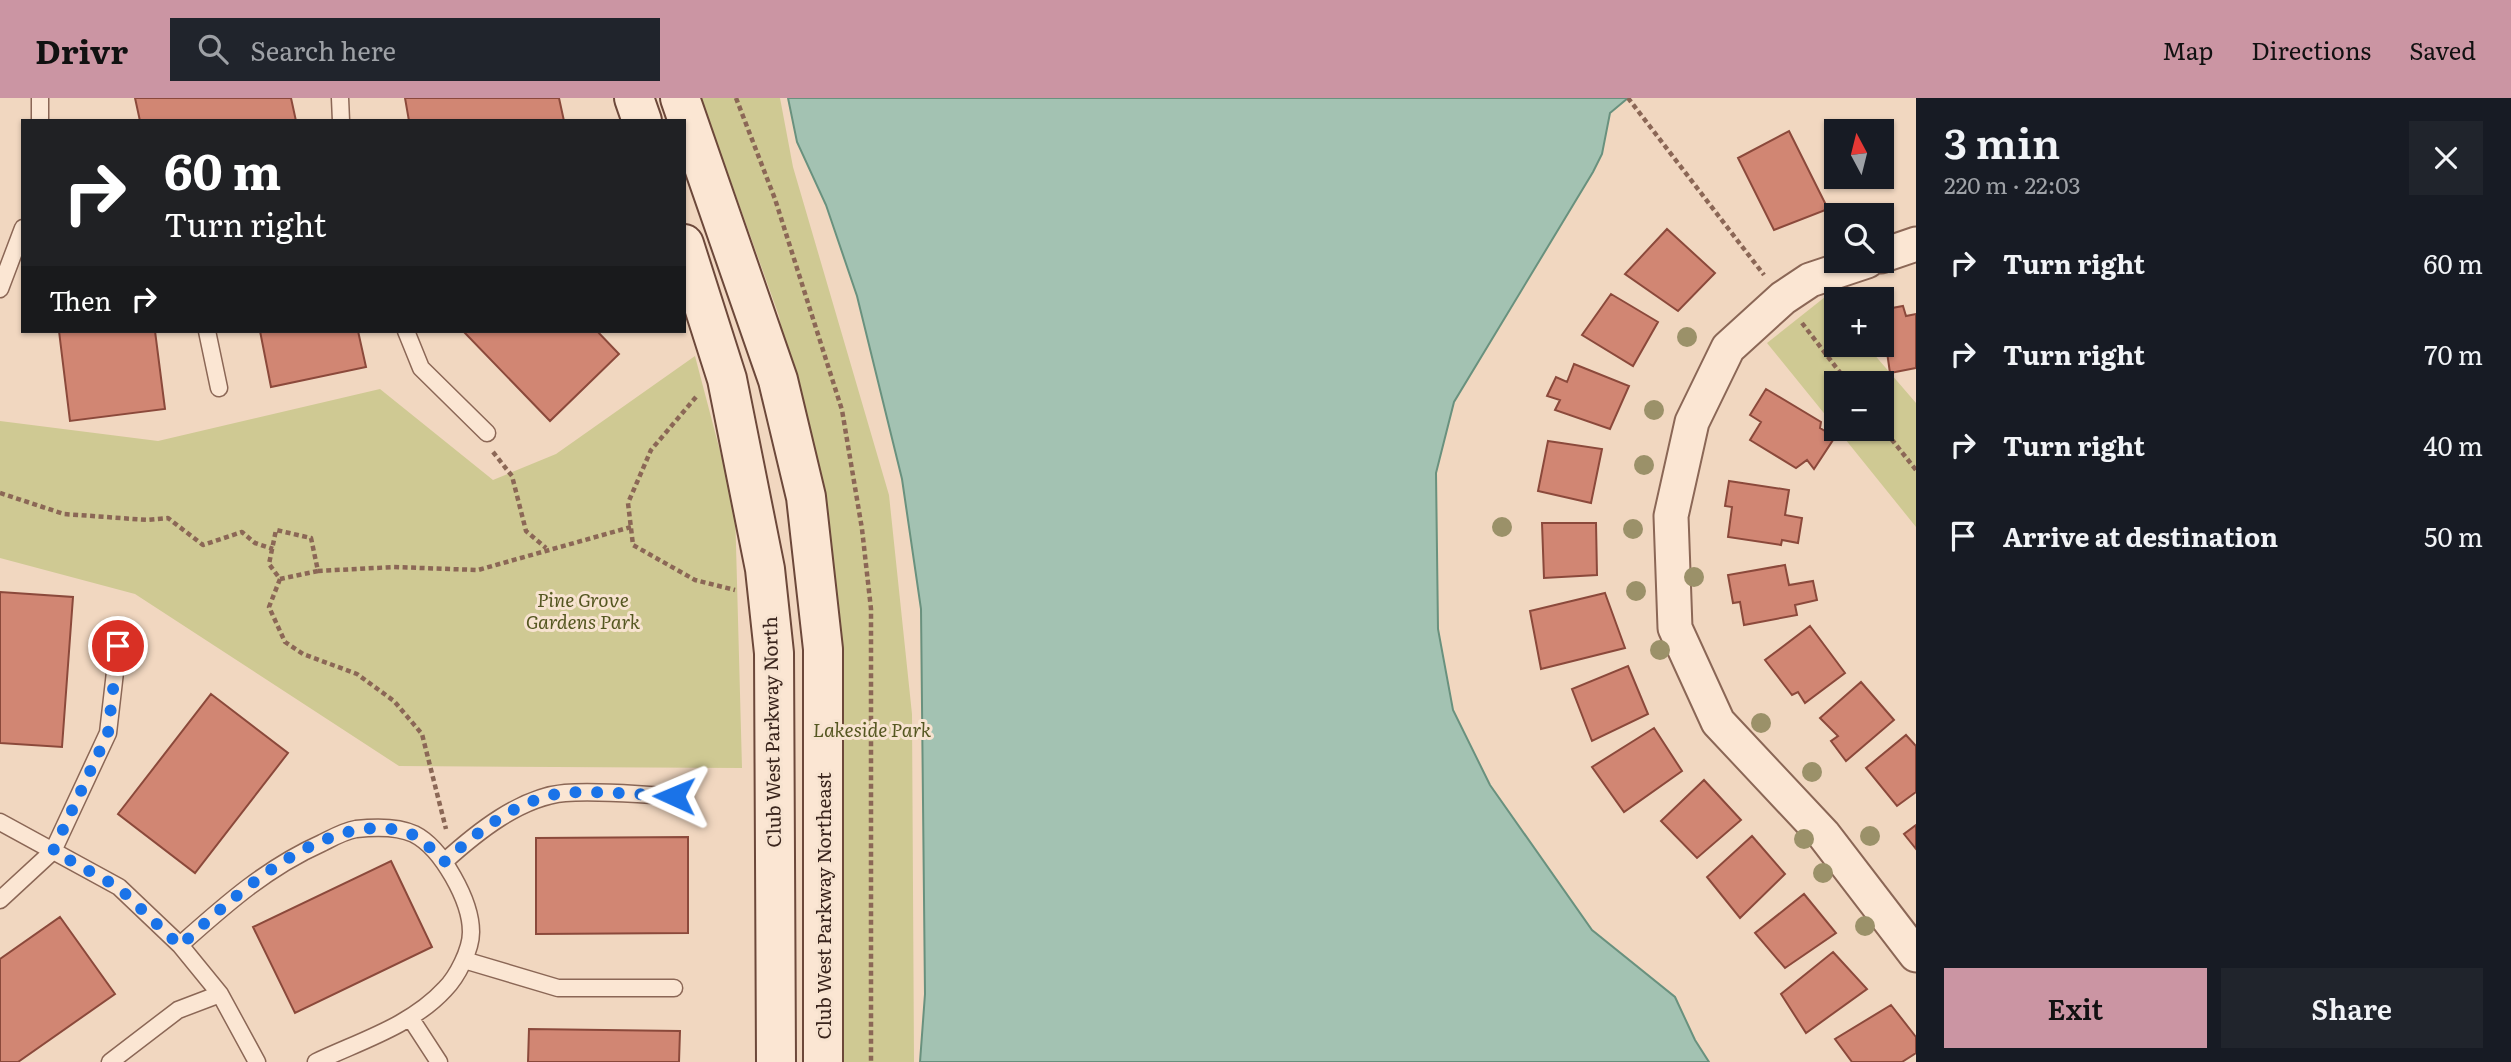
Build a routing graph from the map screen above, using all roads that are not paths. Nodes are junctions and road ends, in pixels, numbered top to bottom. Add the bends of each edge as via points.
1 (40, 98) edge
2 (340, 98) edge
3 (634, 98) edge
4 (680, 98) edge
5 (40, 119) edge
6 (341, 119) edge
7 (641, 119) edge
8 (21, 233) edge
9 (1916, 244) edge
10 (686, 250) edge
11 (1894, 252) edge
12 (1831, 273) edge
13 (0, 289) edge
14 (207, 333) edge
15 (407, 333) edge
16 (219, 388) dead end
17 (487, 433) road end
18 (118, 646) dead end
19 (674, 796) dead end
20 (0, 822) edge
21 (53, 851) junction
22 (444, 862) junction
23 (0, 900) edge
24 (180, 946) junction
25 (1916, 955) edge
26 (464, 960) junction
27 (674, 988) dead end
28 (220, 995) junction
29 (411, 1018) junction
30 (110, 1062) edge
31 (257, 1062) edge
32 (316, 1062) edge
33 (439, 1062) edge
34 (776, 1062) edge
35 (823, 1062) edge

1 - 5 lane
2 - 6 lane
3 - 7 street
4 - 35 street, Club West Parkway Northeast via 778,380 806,496 823,649
8 - 13 lane
9 - 11 street
10 - 34 street, Club West Parkway North via 727,379 765,569 774,653
12 - 25 street via 1783,298 1728,348 1692,422 1671,516 1675,628 1718,722 1825,835
14 - 16 lane
15 - 17 lane via 421,368
18 - 21 lane via 108,733
19 - 22 lane via 564,793 540,799 521,806
20 - 21 lane
21 - 23 lane
21 - 24 lane via 118,887
22 - 24 lane via 414,834 384,827 352,830 293,856 245,886
22 - 26 lane via 468,910 471,934
24 - 28 lane
26 - 27 lane via 558,988
26 - 29 lane via 446,988
28 - 30 lane via 178,1010
28 - 31 lane
29 - 32 lane
29 - 33 lane

